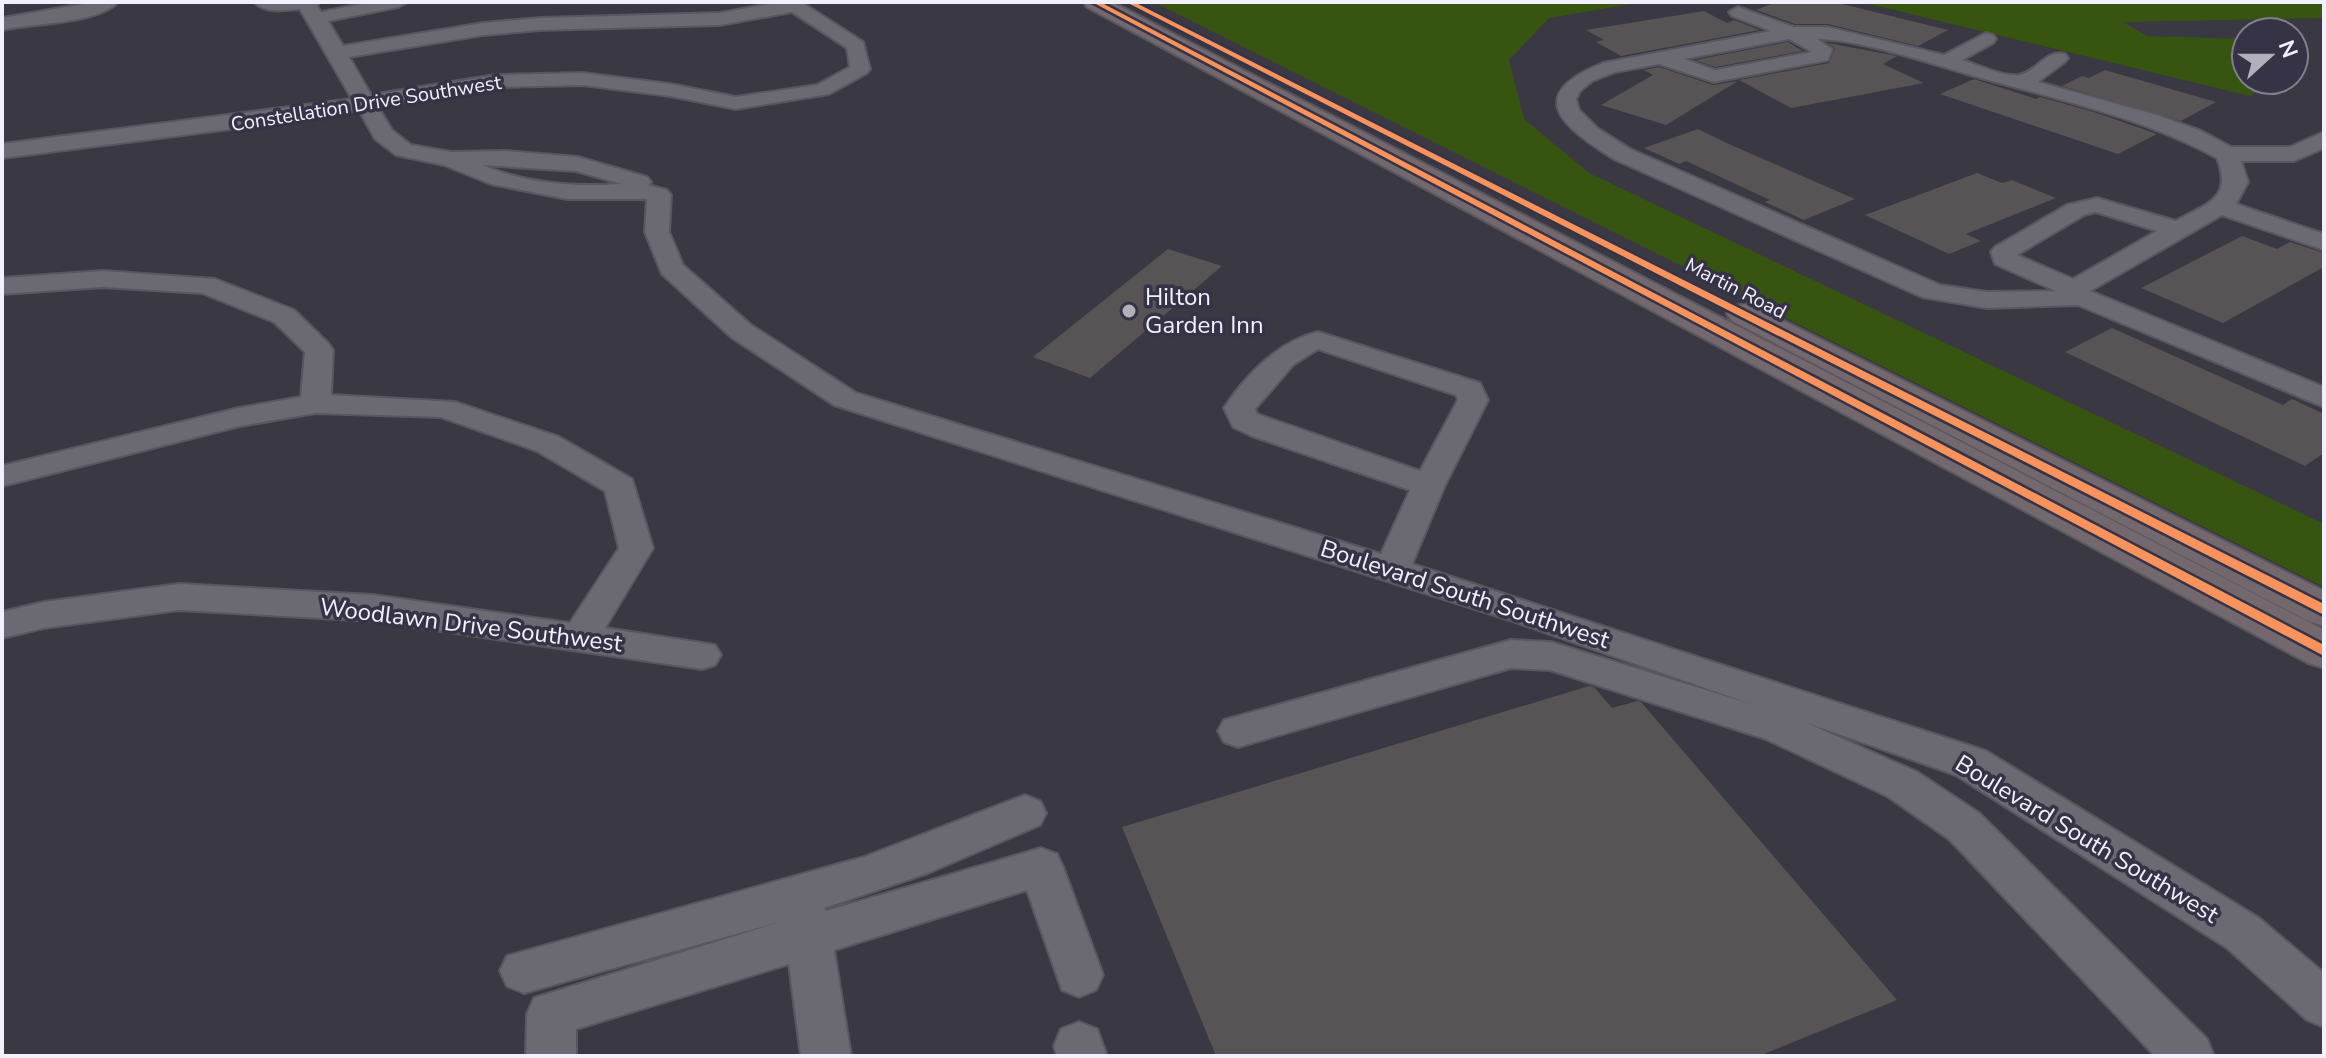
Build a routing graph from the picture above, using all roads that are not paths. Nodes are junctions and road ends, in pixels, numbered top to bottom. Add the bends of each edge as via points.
1 (45, 2) edge
2 (109, 2) edge
3 (263, 2) edge
4 (398, 2) edge
5 (1095, 2) edge
6 (1129, 2) edge
7 (792, 4) edge
8 (311, 8) edge
9 (1738, 12) dead end
10 (30, 16) junction
11 (2, 24) edge
12 (1792, 33) junction
13 (1986, 39) dead end
14 (337, 53) junction
15 (1658, 57) junction
16 (2058, 58) dead end
17 (1951, 63) junction
18 (2017, 82) junction
19 (364, 100) junction
20 (2324, 139) edge
21 (2, 151) edge
22 (2227, 154) junction
23 (451, 159) junction
24 (642, 190) junction
25 (2220, 206) junction
26 (2179, 230) junction
27 (2324, 242) edge
28 (2, 286) edge
29 (2078, 293) junction
30 (2324, 398) edge
31 (316, 404) junction
32 (2, 476) edge
33 (1429, 485) junction
34 (1392, 570) junction
35 (2324, 610) edge
36 (2, 625) edge
37 (580, 638) junction
38 (2324, 651) edge
39 (702, 655) dead end
40 (1238, 731) dead end
41 (1025, 813) dead end
42 (804, 903) junction
43 (524, 971) dead end
44 (1079, 975) dead end
45 (2324, 1004) edge
46 (551, 1056) edge
47 (826, 1056) edge
48 (2189, 1056) edge

1 - 10 street
2 - 10 street via 71,13
3 - 8 street
4 - 8 street
5 - 38 main road, Martin Road
6 - 35 main road, Martin Road
7 - 14 street via 720,19 483,29
7 - 19 street, Constellation Drive Southwest via 856,46 860,69 822,90 736,103 583,79 496,81
8 - 14 street
9 - 12 street
10 - 11 street
12 - 15 street
12 - 15 street via 1822,49 1821,56 1714,76
12 - 17 street via 1827,33
13 - 17 street via 1953,56
14 - 19 street
15 - 29 street via 1610,67 1571,87 1565,108 1572,120 1622,154 1931,291 2028,301
16 - 18 street
17 - 18 street
18 - 22 street via 2149,120
19 - 21 street, Constellation Drive Southwest via 254,120
19 - 23 street via 383,134 404,150
20 - 22 street via 2294,154
22 - 25 street via 2237,179 2232,196
23 - 24 street via 478,174 549,189
23 - 24 street via 505,158 590,167 638,180
24 - 34 street, Boulevard South Southwest via 659,195 657,232 671,268 741,331 845,399
25 - 26 street
25 - 27 street
26 - 29 street
26 - 29 street via 2097,205 2076,210 2004,252 2004,259
28 - 31 street via 103,279 206,285 284,316 319,350
29 - 30 street
31 - 32 street via 239,417
31 - 37 street via 444,408 548,444 620,486 636,548
33 - 33 street via 1473,400 1469,389 1453,382 1318,340 1290,353 1239,408 1244,420 1263,429
33 - 34 street
34 - 45 street, Boulevard South Southwest via 1971,763 2243,933
36 - 37 street, Woodlawn Drive Southwest via 179,597 373,608
37 - 39 street, Woodlawn Drive Southwest
40 - 48 street via 1511,654 1551,656 1780,728 1902,784 1964,826
41 - 42 street
42 - 43 street
42 - 44 street via 1041,867
42 - 46 street via 551,1014
42 - 47 street

